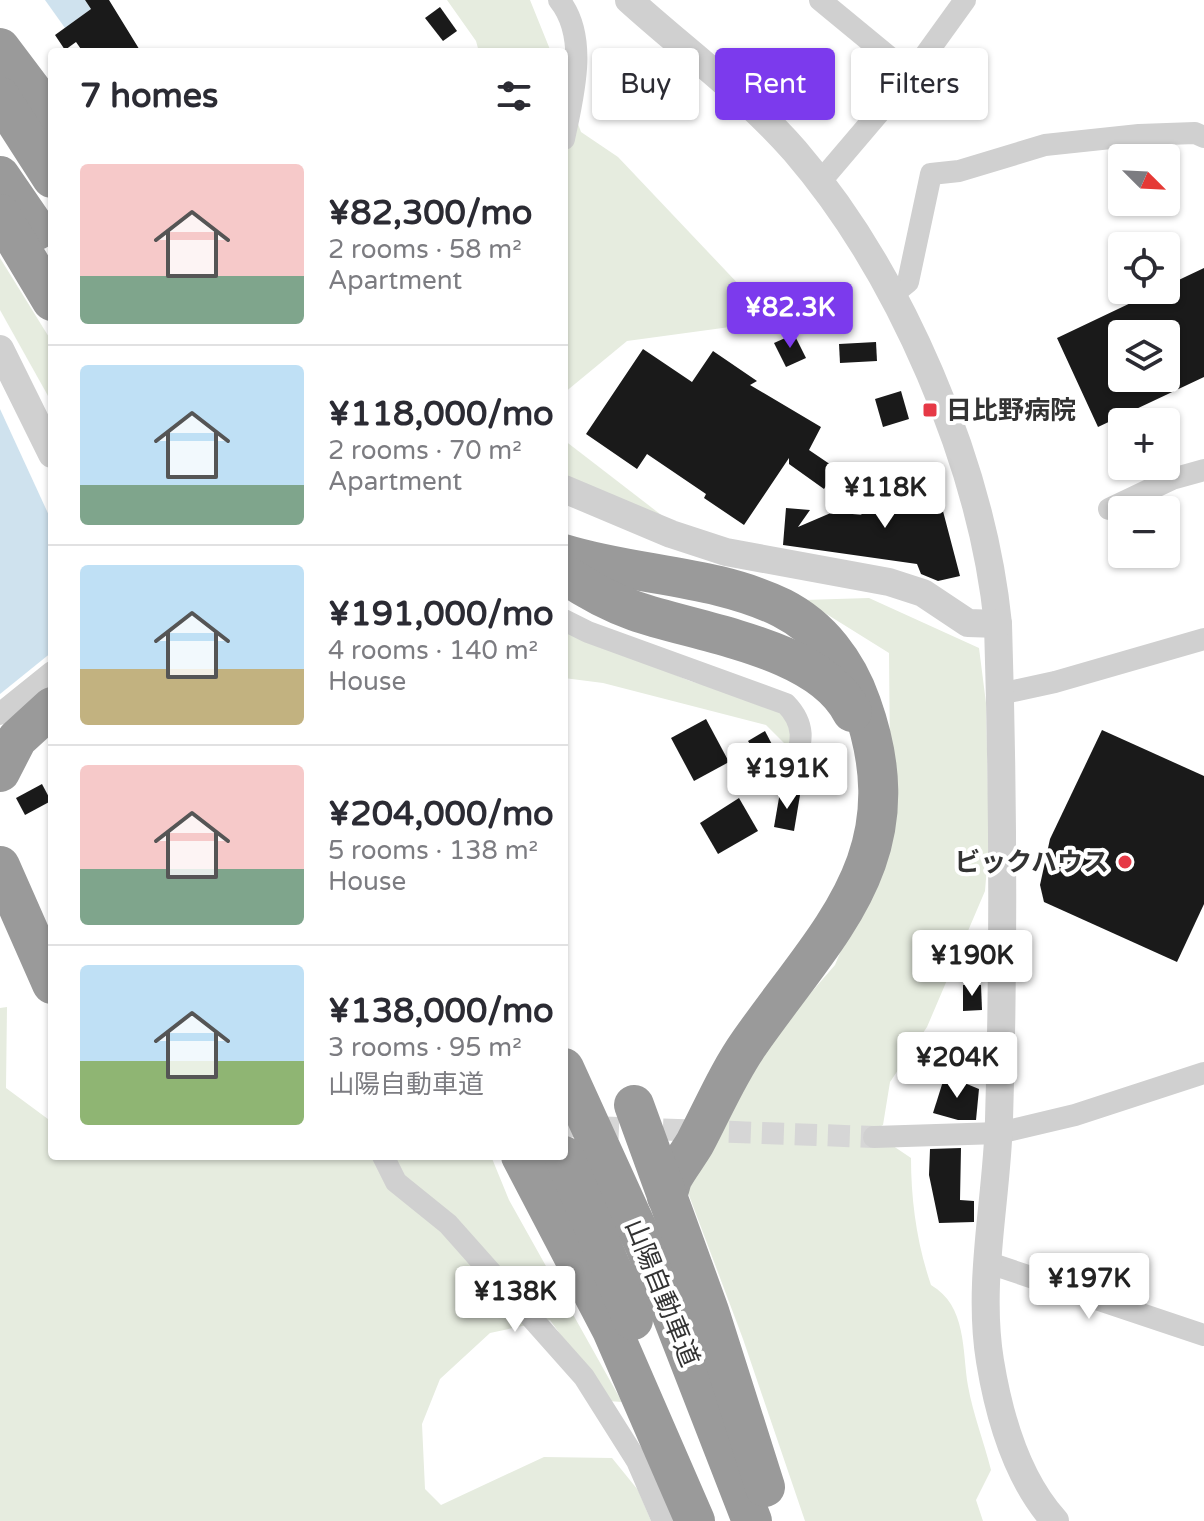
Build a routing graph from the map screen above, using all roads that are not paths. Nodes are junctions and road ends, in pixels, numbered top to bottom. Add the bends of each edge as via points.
1 (559, 0) edge
2 (629, 0) edge
3 (820, 0) edge
4 (965, 0) edge
5 (0, 48) edge
6 (878, 48) edge
7 (930, 48) edge
8 (0, 97) edge
9 (48, 112) edge
10 (873, 120) edge
11 (568, 121) edge
12 (1204, 137) edge
13 (48, 172) edge
14 (0, 176) edge
15 (820, 182) junction
16 (0, 214) edge
17 (48, 247) edge
18 (48, 294) edge
19 (892, 295) junction
20 (0, 349) edge
21 (48, 446) edge
22 (1204, 470) edge
23 (568, 491) edge
24 (1136, 496) edge
25 (568, 555) edge
26 (568, 576) edge
27 (568, 622) edge
28 (998, 624) junction
29 (1204, 639) edge
30 (48, 675) edge
31 (1000, 694) junction
32 (48, 698) edge
33 (48, 711) edge
34 (0, 714) edge
35 (0, 747) edge
36 (0, 772) edge
37 (792, 779) dead end
38 (0, 840) edge
39 (0, 866) edge
40 (48, 925) edge
41 (48, 975) edge
42 (1204, 1073) edge
43 (568, 1077) edge
44 (634, 1105) dead end
45 (999, 1133) junction
46 (874, 1137) tunnel mouth
47 (648, 1148) junction
48 (385, 1160) edge
49 (523, 1160) edge
50 (566, 1160) edge
51 (667, 1197) junction
52 (989, 1263) junction
53 (1204, 1335) edge
54 (663, 1521) edge
55 (695, 1521) edge
56 (713, 1521) edge
57 (752, 1521) edge
58 (776, 1521) edge
59 (1055, 1521) edge

1 - 11 street via 574,32 576,84
2 - 15 street via 759,115
3 - 6 street
4 - 7 street
5 - 9 highway
8 - 13 highway
10 - 15 street
12 - 19 street via 1139,135 1045,145 931,174 908,282
14 - 17 highway
15 - 19 street via 872,256
16 - 18 highway
19 - 28 street via 925,364 979,515
20 - 21 street
22 - 24 street
23 - 28 street via 726,552 889,582 923,593 968,623
25 - 51 highway via 736,591 797,617 825,640 848,673 873,747 872,840 851,901 748,1045 672,1179
26 - 47 highway via 635,611 807,668 849,704 864,747 865,837 843,900 737,1049 687,1139 663,1152
27 - 37 street via 786,704 799,717 802,737
28 - 31 street
29 - 31 street
30 - 34 street
31 - 45 street via 1005,921
32 - 35 highway
33 - 36 highway via 17,739
38 - 40 highway
39 - 41 highway
42 - 45 street via 1075,1115
43 - 57 highway, 山陽自動車道 via 645,1246
44 - 47 highway
45 - 46 street
45 - 52 street
47 - 51 highway
48 - 54 street via 396,1182 448,1224 584,1377 637,1461
49 - 55 highway via 612,1330
50 - 56 highway, 山陽自動車道
51 - 58 highway
52 - 53 street
52 - 59 street via 990,1360 1001,1408 1022,1473

